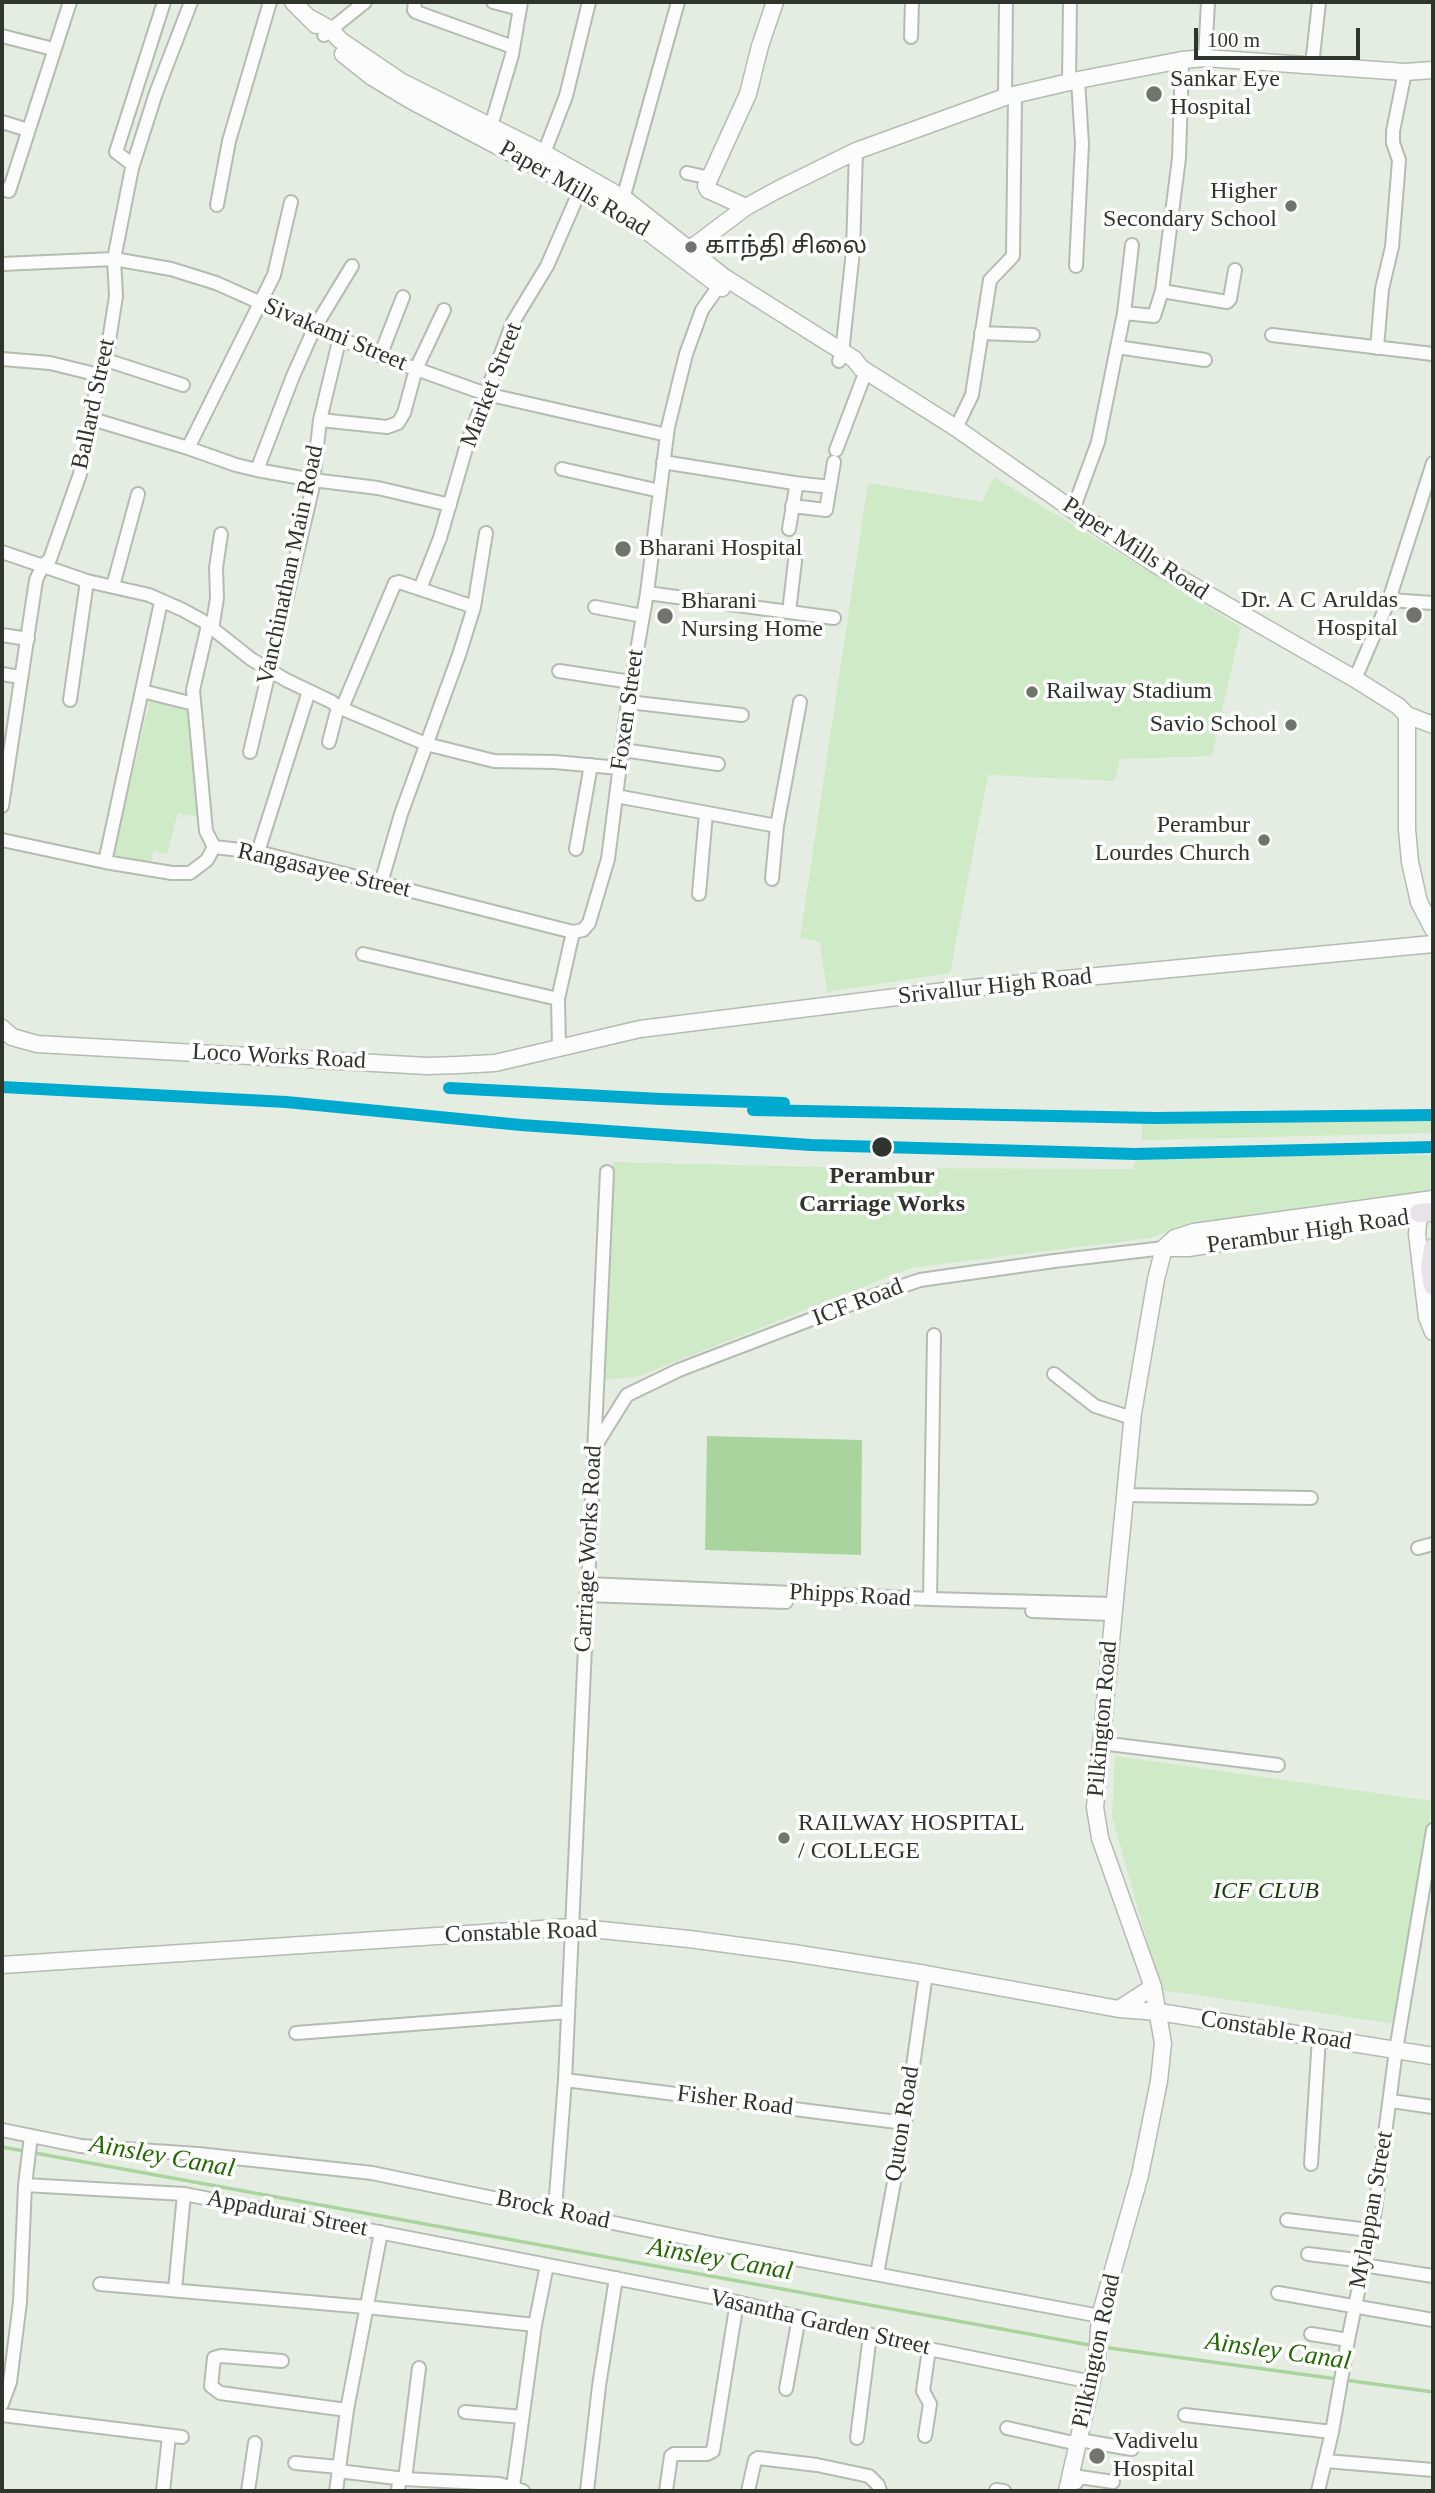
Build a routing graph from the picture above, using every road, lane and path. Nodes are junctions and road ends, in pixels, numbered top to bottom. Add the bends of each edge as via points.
1 (70, 2) edge
2 (164, 2) edge
3 (191, 2) edge
4 (271, 2) edge
5 (293, 2) edge
6 (365, 2) edge
7 (415, 2) edge
8 (493, 2) edge
9 (589, 2) edge
10 (678, 2) edge
11 (775, 2) edge
12 (912, 2) edge
13 (1006, 2) edge
14 (1070, 2) edge
15 (1208, 2) edge
16 (1320, 2) edge
17 (520, 5) edge
18 (327, 32) junction
19 (2, 36) edge
20 (911, 37) dead end
21 (513, 47) junction
22 (53, 49) junction
23 (1205, 58) junction
24 (1182, 60) junction
25 (1312, 65) junction
26 (1433, 70) edge
27 (1405, 72) junction
28 (1073, 81) junction
29 (1010, 97) junction
30 (2, 122) edge
31 (491, 126) junction
32 (28, 130) junction
33 (856, 150) junction
34 (544, 153) junction
35 (133, 165) junction
36 (687, 173) dead end
37 (710, 178) junction
38 (581, 188) junction
39 (2, 189) edge
40 (291, 201) dead end
41 (217, 205) dead end
42 (626, 205) junction
43 (747, 207) junction
44 (1132, 245) dead end
45 (687, 254) junction
46 (114, 259) junction
47 (2, 264) edge
48 (352, 266) dead end
49 (1076, 266) dead end
50 (1235, 270) dead end
51 (719, 286) junction
52 (1162, 291) junction
53 (403, 297) dead end
54 (262, 303) junction
55 (444, 310) dead end
56 (1124, 313) junction
57 (316, 327) junction
58 (981, 333) junction
59 (1033, 335) dead end
60 (1272, 335) dead end
61 (340, 337) junction
62 (1117, 347) junction
63 (1377, 348) junction
64 (1433, 354) edge
65 (380, 356) junction
66 (841, 357) junction
67 (2, 359) edge
68 (106, 360) junction
69 (1205, 360) dead end
70 (416, 369) junction
71 (864, 370) junction
72 (99, 375) junction
73 (183, 385) dead end
74 (486, 394) junction
75 (92, 419) junction
76 (320, 420) junction
77 (957, 428) junction
78 (667, 435) junction
79 (188, 448) junction
80 (663, 462) junction
81 (1433, 463) edge
82 (562, 469) dead end
83 (257, 470) junction
84 (313, 480) junction
85 (794, 483) junction
86 (830, 487) junction
87 (660, 491) junction
88 (138, 494) dead end
89 (450, 505) junction
90 (792, 506) junction
91 (1073, 510) junction
92 (789, 529) dead end
93 (486, 533) dead end
94 (221, 534) dead end
95 (2, 552) edge
96 (795, 561) dead end
97 (44, 565) junction
98 (87, 581) junction
99 (113, 586) junction
100 (420, 589) junction
101 (647, 593) junction
102 (1390, 600) junction
103 (161, 602) junction
104 (1433, 603) edge
105 (474, 607) junction
106 (595, 607) dead end
107 (789, 611) junction
108 (643, 616) junction
109 (834, 618) dead end
110 (210, 627) junction
111 (2, 635) edge
112 (28, 639) junction
113 (270, 671) junction
114 (559, 671) dead end
115 (2, 674) edge
116 (20, 677) junction
117 (1355, 679) junction
118 (631, 682) junction
119 (142, 691) junction
120 (309, 691) junction
121 (70, 700) dead end
122 (628, 702) junction
123 (800, 702) dead end
124 (194, 704) junction
125 (340, 708) junction
126 (742, 715) dead end
127 (1407, 715) junction
128 (1433, 725) edge
129 (329, 742) dead end
130 (426, 744) junction
131 (623, 750) junction
132 (250, 752) dead end
133 (718, 764) dead end
134 (591, 765) junction
135 (619, 768) junction
136 (616, 796) junction
137 (2, 806) edge
138 (706, 813) junction
139 (777, 826) junction
140 (2, 840) edge
141 (214, 847) junction
142 (576, 849) dead end
143 (258, 852) junction
144 (105, 862) junction
145 (772, 879) dead end
146 (382, 883) junction
147 (699, 894) dead end
148 (1433, 929) edge
149 (573, 932) junction
150 (1433, 944) edge
151 (363, 954) dead end
152 (558, 999) junction
153 (2, 1028) edge
154 (559, 1048) junction
155 (607, 1172) dead end
156 (1433, 1200) edge
157 (1426, 1213) edge
158 (1164, 1248) junction
159 (1433, 1248) edge
160 (1433, 1286) edge
161 (1433, 1332) edge
162 (934, 1335) dead end
163 (1054, 1374) dead end
164 (1132, 1418) junction
165 (594, 1449) junction
166 (1124, 1495) junction
167 (1311, 1498) dead end
168 (1433, 1544) edge
169 (1418, 1548) dead end
170 (587, 1590) junction
171 (930, 1600) junction
172 (1113, 1609) junction
173 (1101, 1744) junction
174 (1278, 1765) dead end
175 (1433, 1830) edge
176 (572, 1927) junction
177 (2, 1965) edge
178 (926, 1974) junction
179 (1153, 1987) junction
180 (1119, 2009) junction
181 (568, 2012) junction
182 (1159, 2012) junction
183 (296, 2033) dead end
184 (1319, 2038) junction
185 (1396, 2050) junction
186 (1433, 2056) edge
187 (565, 2080) junction
188 (1391, 2101) junction
189 (1433, 2107) edge
190 (905, 2123) junction
191 (2, 2130) edge
192 (32, 2136) junction
193 (1311, 2164) dead end
194 (25, 2185) junction
195 (184, 2194) junction
196 (555, 2209) junction
197 (1287, 2220) dead end
198 (1370, 2230) junction
199 (382, 2232) junction
200 (1308, 2254) dead end
201 (1363, 2263) junction
202 (547, 2264) junction
203 (877, 2274) junction
204 (1433, 2276) edge
205 (615, 2278) junction
206 (100, 2284) dead end
207 (175, 2290) junction
208 (1278, 2293) dead end
209 (737, 2302) junction
210 (366, 2307) junction
211 (1354, 2307) junction
212 (1100, 2316) junction
213 (799, 2317) junction
214 (1433, 2320) edge
215 (535, 2325) junction
216 (870, 2334) junction
217 (1311, 2334) dead end
218 (1348, 2340) junction
219 (929, 2349) junction
220 (282, 2361) dead end
221 (419, 2368) dead end
222 (1092, 2382) junction
223 (786, 2389) dead end
224 (2, 2404) edge
225 (347, 2410) junction
226 (465, 2412) dead end
227 (2, 2415) edge
228 (1185, 2415) dead end
229 (522, 2417) junction
230 (1007, 2428) dead end
231 (1332, 2432) junction
232 (925, 2436) dead end
233 (857, 2438) dead end
234 (1079, 2442) junction
235 (255, 2444) dead end
236 (1132, 2449) dead end
237 (1326, 2461) junction
238 (295, 2463) dead end
239 (339, 2469) junction
240 (1433, 2470) edge
241 (405, 2479) junction
242 (1114, 2483) dead end
243 (1068, 2486) edge
244 (456, 2487) edge
245 (518, 2489) edge
246 (163, 2491) edge
247 (248, 2491) edge
248 (336, 2491) edge
249 (398, 2491) edge
250 (587, 2491) edge
251 (666, 2491) edge
252 (748, 2491) edge
253 (880, 2491) edge
254 (1318, 2491) edge

1 - 22 street
2 - 35 street via 116,152
3 - 35 street, Ballard Street
4 - 41 street via 229,141
5 - 18 street
6 - 18 street
7 - 21 street via 416,12
8 - 17 street
9 - 34 street via 566,96
10 - 42 street
11 - 37 street via 748,94
12 - 20 street
13 - 29 street
14 - 28 street
15 - 23 street
16 - 25 street
17 - 21 street
18 - 31 street via 402,82
18 - 38 street, Paper Mills Road via 335,47 372,77
19 - 22 street
21 - 31 street
22 - 32 street
23 - 24 street
23 - 25 street
24 - 28 street
24 - 52 street via 1180,158
25 - 27 street
26 - 27 street
27 - 63 street via 1393,131 1399,160
28 - 29 street
28 - 49 street via 1082,144
29 - 33 street
29 - 58 street via 1013,256 990,280
30 - 32 street
31 - 34 street
32 - 39 street via 9,191
33 - 43 street
33 - 66 street via 853,251
34 - 42 street
35 - 46 street, Ballard Street
36 - 37 street
37 - 43 street via 708,190
38 - 42 street, Paper Mills Road
38 - 74 street, Market Street via 547,266 513,322
40 - 54 street via 274,275
42 - 45 street, Paper Mills Road
43 - 45 street
44 - 56 street
45 - 51 street, Paper Mills Road
45 - 66 street, Paper Mills Road
46 - 47 street, Sivakami Street
46 - 54 street, Sivakami Street via 216,282
46 - 68 street, Ballard Street via 116,296
48 - 57 street
50 - 52 street via 1227,302
51 - 66 street, Paper Mills Road
51 - 78 street, Foxen Street via 702,310 686,354
52 - 56 street via 1154,316
53 - 65 street
54 - 57 street, Sivakami Street
54 - 79 street
55 - 70 street
56 - 62 street
57 - 61 street, Sivakami Street
57 - 83 street
58 - 59 street
58 - 77 street via 972,395
60 - 63 street
61 - 65 street, Sivakami Street
61 - 76 street, Vanchinathan Main Road
62 - 69 street
62 - 91 street via 1098,442
63 - 64 street
65 - 70 street, Sivakami Street
66 - 71 street, Paper Mills Road via 849,367
67 - 72 street via 50,363
68 - 72 street, Ballard Street
68 - 73 street
70 - 74 street, Sivakami Street
70 - 76 street via 398,423 387,427
71 - 77 street, Paper Mills Road
71 - 86 street via 835,456
72 - 75 street, Ballard Street
74 - 78 street, Sivakami Street
74 - 89 street, Market Street
75 - 79 street
75 - 97 street, Ballard Street via 80,474 51,559
76 - 84 street, Vanchinathan Main Road
77 - 91 street, Paper Mills Road
78 - 80 street, Foxen Street
79 - 83 street
80 - 85 street
80 - 87 street, Foxen Street
81 - 102 street
82 - 87 street
83 - 84 street
84 - 89 street via 378,488
84 - 113 street, Vanchinathan Main Road
85 - 86 street
85 - 90 street
86 - 90 street via 826,510
87 - 101 street, Foxen Street
88 - 99 street
89 - 100 street, Market Street
90 - 92 street
91 - 117 street, Paper Mills Road via 1160,567
93 - 105 street
94 - 110 street via 217,598
95 - 97 street
96 - 107 street
97 - 98 street
97 - 112 street, Ballard Street via 36,580
98 - 99 street
98 - 121 street
99 - 103 street
100 - 105 street
100 - 125 street via 393,584
101 - 107 street
101 - 108 street, Foxen Street
102 - 104 street
102 - 117 street
103 - 110 street
103 - 119 street
105 - 130 street
106 - 108 street
107 - 109 street
108 - 118 street, Foxen Street
110 - 113 street
110 - 124 street via 193,690
111 - 112 street
112 - 116 street, Ballard Street
113 - 120 street
113 - 132 street, Vanchinathan Main Road
114 - 118 street
115 - 116 street
116 - 137 street, Ballard Street
117 - 127 street, Paper Mills Road
118 - 122 street, Foxen Street
119 - 124 street
119 - 144 street
120 - 125 street
120 - 143 street
122 - 126 street
122 - 131 street, Foxen Street
123 - 139 street
124 - 141 street via 206,831
125 - 129 street
125 - 130 street
127 - 128 street, Paper Mills Road
127 - 148 street via 1410,862 1419,902
130 - 134 street via 494,761
130 - 146 street
131 - 133 street
131 - 135 street, Foxen Street
134 - 135 street
134 - 142 street
135 - 136 street, Foxen Street
136 - 138 street
136 - 149 street, Foxen Street via 608,859 589,923
138 - 139 street
138 - 147 street
139 - 145 street
140 - 144 street, Rangasayee Street
141 - 143 street, Rangasayee Street
141 - 144 street, Rangasayee Street via 207,860 190,873
143 - 146 street, Rangasayee Street
146 - 149 street, Rangasayee Street
149 - 152 street, Foxen Street
150 - 154 street, Srivallur High Road via 961,989 640,1029
151 - 152 street
152 - 154 street, Foxen Street
153 - 154 street, Loco Works Road via 12,1037 37,1044 427,1066 495,1063
155 - 165 street, Carriage Works Road
156 - 157 street
156 - 158 street via 1194,1233 1175,1238
157 - 158 street, Perambur High Road
157 - 161 street, Perambur High Road via 1417,1234 1427,1317
158 - 164 street, Pilkington Road
158 - 165 street, ICF Road via 920,1280 871,1297 679,1370 627,1395
159 - 160 main road
162 - 171 street
163 - 164 street via 1095,1406
164 - 166 street, Pilkington Road
165 - 170 street, Carriage Works Road
166 - 167 street
166 - 172 street, Pilkington Road
168 - 169 street
170 - 171 street, Phipps Road
170 - 172 street, Phipps Road
170 - 176 street, Carriage Works Road
171 - 172 street, Phipps Road
172 - 173 street, Pilkington Road
173 - 174 street
173 - 179 street, Pilkington Road via 1095,1807 1100,1838
175 - 185 street, Mylappan Street
176 - 177 street, Constable Road
176 - 178 street, Constable Road via 689,1938
176 - 181 street
178 - 180 street, Constable Road
178 - 190 street, Quton Road
179 - 180 street
179 - 182 street, Pilkington Road
180 - 182 street, Constable Road
181 - 183 street
181 - 187 street
182 - 184 street, Constable Road
182 - 212 street, Pilkington Road via 1163,2043 1159,2081 1140,2175
184 - 185 street, Constable Road
184 - 193 street
185 - 186 street, Constable Road
185 - 188 street, Mylappan Street
187 - 190 street, Fisher Road
187 - 196 street
188 - 189 street
188 - 198 street, Mylappan Street
190 - 203 street, Quton Road
191 - 192 street, Brock Road
192 - 194 street
192 - 196 street, Brock Road via 81,2146 372,2174
194 - 195 street, Appadurai Street
194 - 224 street via 20,2302 10,2382
195 - 199 street, Appadurai Street
195 - 207 street
196 - 203 street, Brock Road
197 - 198 street
198 - 201 street, Mylappan Street
199 - 202 street, Appadurai Street
199 - 210 street
200 - 201 street
201 - 204 street
201 - 211 street, Mylappan Street
202 - 205 street, Vasantha Garden Street
202 - 215 street
203 - 212 street, Brock Road
205 - 209 street, Vasantha Garden Street
205 - 250 street
206 - 207 street
207 - 210 street
208 - 211 street
209 - 213 street, Vasantha Garden Street
209 - 251 street via 713,2451 671,2456
210 - 215 street
210 - 225 street
211 - 214 street
211 - 218 street, Mylappan Street
212 - 222 street, Pilkington Road
213 - 216 street, Vasantha Garden Street
213 - 223 street
215 - 229 street
216 - 219 street, Vasantha Garden Street
216 - 233 street
217 - 218 street
218 - 231 street, Mylappan Street
219 - 222 street, Vasantha Garden Street
219 - 232 street via 923,2391 930,2404
220 - 225 street via 214,2358 211,2386 220,2393
221 - 241 street
222 - 234 street, Pilkington Road
225 - 239 street
226 - 229 street
227 - 246 street via 176,2436
228 - 231 street
229 - 245 street
230 - 234 street
231 - 237 street, Mylappan Street
234 - 236 street
234 - 243 street, Pilkington Road
235 - 247 street
237 - 240 street
237 - 254 street, Mylappan Street
238 - 239 street
239 - 241 street
239 - 248 street
241 - 244 street
241 - 249 street
242 - 243 street via 1080,2477
244 - 245 street
252 - 253 street via 758,2458 869,2476

